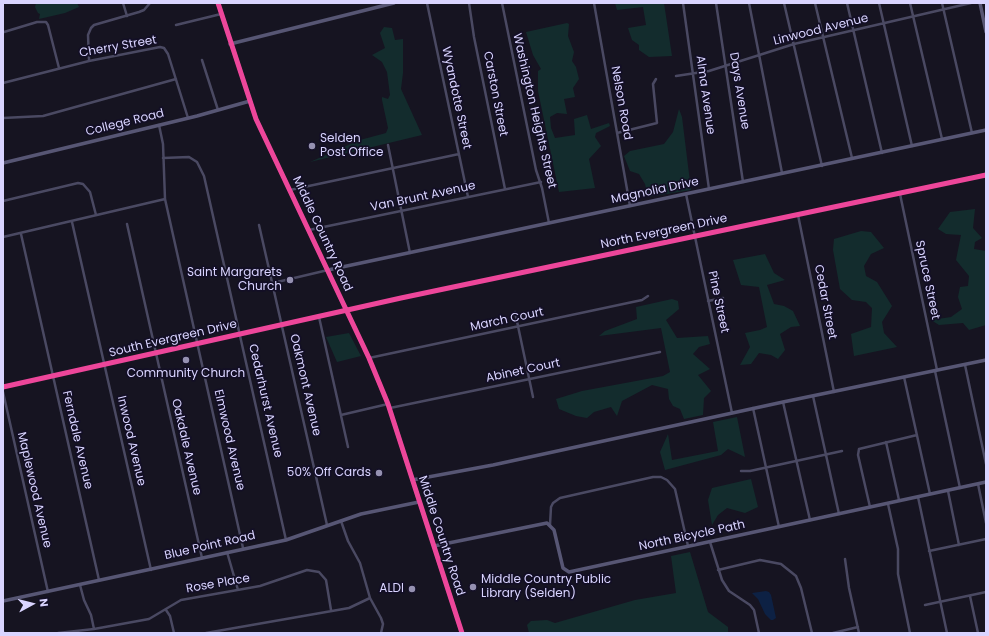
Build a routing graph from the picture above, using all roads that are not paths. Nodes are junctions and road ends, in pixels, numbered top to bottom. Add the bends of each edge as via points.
1 (123, 3) edge
2 (150, 3) edge
3 (218, 3) edge
4 (394, 3) edge
5 (426, 3) edge
6 (469, 3) edge
7 (502, 3) edge
8 (594, 3) edge
9 (683, 3) edge
10 (716, 3) edge
11 (749, 3) edge
12 (784, 3) edge
13 (816, 3) edge
14 (847, 3) edge
15 (879, 3) edge
16 (910, 3) edge
17 (942, 3) edge
18 (971, 3) edge
19 (980, 3) edge
20 (944, 9) junction
21 (221, 14) junction
22 (127, 16) junction
23 (914, 16) junction
24 (883, 23) junction
25 (176, 25) dead end
26 (854, 30) junction
27 (4, 32) dead end
28 (986, 32) edge
29 (824, 37) junction
30 (230, 44) junction
31 (794, 44) junction
32 (759, 56) junction
33 (89, 60) junction
34 (202, 60) dead end
35 (726, 66) junction
36 (59, 68) junction
37 (693, 73) junction
38 (676, 76) dead end
39 (176, 79) junction
40 (656, 79) dead end
41 (3, 83) edge
42 (250, 101) junction
43 (218, 110) junction
44 (3, 118) edge
45 (188, 118) junction
46 (159, 125) junction
47 (986, 130) edge
48 (617, 133) junction
49 (972, 133) junction
50 (942, 139) junction
51 (388, 145) dead end
52 (912, 146) junction
53 (882, 153) junction
54 (459, 154) junction
55 (163, 158) junction
56 (852, 160) junction
57 (3, 163) edge
58 (822, 166) junction
59 (393, 168) junction
60 (782, 173) junction
61 (986, 175) edge
62 (541, 182) junction
63 (743, 182) junction
64 (505, 189) junction
65 (290, 190) junction
66 (709, 190) junction
67 (686, 194) junction
68 (900, 194) junction
69 (468, 197) junction
70 (165, 199) junction
71 (3, 201) edge
72 (630, 206) junction
73 (402, 211) junction
74 (96, 215) junction
75 (798, 215) junction
76 (72, 222) junction
77 (127, 224) dead end
78 (549, 224) junction
79 (259, 225) dead end
80 (309, 230) junction
81 (21, 234) junction
82 (695, 236) junction
83 (3, 237) edge
84 (410, 253) junction
85 (328, 270) junction
86 (273, 283) junction
87 (648, 296) dead end
88 (723, 298) dead end
89 (708, 301) junction
90 (347, 310) junction
91 (515, 312) dead end
92 (319, 317) junction
93 (282, 325) junction
94 (517, 326) junction
95 (240, 334) junction
96 (198, 344) junction
97 (660, 352) dead end
98 (156, 354) junction
99 (369, 358) junction
100 (986, 360) edge
101 (104, 365) junction
102 (965, 365) junction
103 (936, 371) junction
104 (53, 376) junction
105 (904, 377) junction
106 (529, 379) junction
107 (3, 388) edge
108 (3, 392) edge
109 (834, 392) junction
110 (813, 396) junction
111 (533, 397) dead end
112 (783, 402) junction
113 (388, 406) junction
114 (753, 408) junction
115 (732, 413) junction
116 (341, 415) junction
117 (917, 435) junction
118 (886, 442) junction
119 (348, 447) dead end
120 (842, 451) dead end
121 (826, 454) junction
122 (796, 461) junction
123 (986, 464) edge
124 (766, 468) junction
125 (741, 470) dead end
126 (412, 480) junction
127 (986, 482) edge
128 (978, 484) junction
129 (960, 488) junction
130 (948, 491) junction
131 (930, 495) junction
132 (918, 497) junction
133 (900, 501) junction
134 (419, 502) junction
135 (888, 504) junction
136 (870, 507) junction
137 (840, 514) junction
138 (341, 521) junction
139 (810, 521) junction
140 (986, 523) edge
141 (327, 525) junction
142 (550, 525) junction
143 (780, 527) junction
144 (986, 539) edge
145 (286, 540) junction
146 (710, 542) junction
147 (959, 545) junction
148 (434, 546) junction
149 (688, 547) junction
150 (243, 548) junction
151 (929, 551) junction
152 (227, 552) junction
153 (202, 558) junction
154 (846, 559) dead end
155 (151, 570) junction
156 (718, 570) junction
157 (99, 581) junction
158 (80, 585) junction
159 (238, 590) junction
160 (48, 592) junction
161 (986, 592) edge
162 (970, 596) junction
163 (370, 598) junction
164 (3, 601) edge
165 (940, 602) junction
166 (924, 605) dead end
167 (166, 610) junction
168 (331, 610) junction
169 (858, 627) junction
170 (94, 629) junction
171 (383, 632) edge
172 (58, 633) edge
173 (174, 633) edge
174 (206, 633) edge
175 (462, 633) edge
176 (759, 633) edge
177 (812, 633) edge
178 (833, 633) edge
179 (859, 633) edge
180 (910, 633) edge
181 (947, 633) edge
182 (978, 633) edge

1 - 22 street
2 - 22 street via 144,10
3 - 21 main road, Middle Country Road
4 - 30 street
5 - 54 street, Wyandotte Street
6 - 64 street, Carston Street
7 - 62 street, Washington Heights Street via 536,170
8 - 48 street, Nelson Road
9 - 37 street, Alma Avenue
10 - 35 street, Days Avenue
11 - 32 street
12 - 31 street
13 - 29 street
14 - 26 street
15 - 24 street
16 - 23 street
17 - 20 street
18 - 20 street, Linwood Avenue
19 - 28 street
20 - 23 street, Linwood Avenue
20 - 49 street
21 - 25 street
21 - 30 main road, Middle Country Road
22 - 33 street via 91,28 88,35
23 - 24 street, Linwood Avenue
23 - 50 street
24 - 26 street, Linwood Avenue
24 - 52 street
26 - 29 street, Linwood Avenue
26 - 53 street
27 - 36 street via 37,22 46,22
29 - 31 street, Linwood Avenue
29 - 56 street
30 - 42 main road, Middle Country Road
31 - 32 street, Linwood Avenue
31 - 58 street
32 - 35 street, Linwood Avenue
32 - 60 street
33 - 36 street, Cherry Street
33 - 39 street, Cherry Street via 160,47 168,54
34 - 43 street
35 - 37 street, Linwood Avenue
35 - 63 street, Days Avenue
36 - 41 street, Cherry Street
37 - 38 street, Linwood Avenue
37 - 66 street, Alma Avenue
39 - 44 street via 42,116
39 - 45 street, Cherry Street
40 - 48 street via 653,84 657,123
42 - 43 street, College Road
42 - 65 main road, Middle Country Road
43 - 45 street, College Road
45 - 46 street, College Road
46 - 55 street, Elmwood Avenue
46 - 57 street, College Road
47 - 49 street, Magnolia Drive
48 - 72 street, Nelson Road
49 - 50 street, Magnolia Drive
50 - 52 street, Magnolia Drive
51 - 59 street
52 - 53 street, Magnolia Drive
53 - 56 street, Magnolia Drive
54 - 59 street
54 - 69 street, Wyandotte Street
55 - 70 street, Elmwood Avenue
55 - 95 street, Cedarhurst Avenue via 189,157 202,168
56 - 58 street, Magnolia Drive
58 - 60 street, Magnolia Drive
59 - 65 street
59 - 73 street
60 - 63 street, Magnolia Drive
61 - 68 street, North Evergreen Drive
62 - 64 street, Van Brunt Avenue
62 - 78 street, Washington Heights Street
63 - 66 street, Magnolia Drive
64 - 69 street, Van Brunt Avenue
65 - 80 main road, Middle Country Road
66 - 67 street, Magnolia Drive
67 - 72 street, Magnolia Drive
67 - 82 street, Pine Street
68 - 75 street, North Evergreen Drive
68 - 103 street, Spruce Street
69 - 73 street, Van Brunt Avenue
70 - 74 street
70 - 96 street, Elmwood Avenue
71 - 74 street via 78,183 83,184 90,192
72 - 78 street, Magnolia Drive
73 - 80 street, Van Brunt Avenue
73 - 84 street
74 - 76 street
75 - 82 street, North Evergreen Drive
75 - 109 street, Cedar Street
76 - 81 street
76 - 101 street, Inwood Avenue
77 - 98 street, Oakdale Avenue
78 - 84 street, Magnolia Drive
79 - 86 street, Oakmont Avenue
80 - 85 main road, Middle Country Road
81 - 83 street
81 - 104 street, Ferndale Avenue
82 - 89 street, Pine Street
82 - 90 street, North Evergreen Drive
84 - 85 street, Magnolia Drive
85 - 86 street
85 - 90 main road, Middle Country Road
86 - 93 street, Oakmont Avenue
87 - 94 street, March Court via 642,300
88 - 89 street
89 - 115 street, Pine Street
90 - 92 street, South Evergreen Drive
90 - 99 main road, Middle Country Road
91 - 94 street
92 - 93 street, South Evergreen Drive
92 - 116 street
93 - 95 street, South Evergreen Drive
93 - 141 street, Oakmont Avenue
94 - 99 street, March Court
94 - 106 street
95 - 96 street, South Evergreen Drive
95 - 145 street, Cedarhurst Avenue
96 - 98 street, South Evergreen Drive
96 - 150 street, Elmwood Avenue
97 - 106 street, Abinet Court
98 - 101 street, South Evergreen Drive
98 - 153 street, Oakdale Avenue
99 - 113 main road, Middle Country Road
100 - 102 street
101 - 104 street, South Evergreen Drive
101 - 155 street, Inwood Avenue
102 - 103 street
102 - 123 street
103 - 105 street
103 - 129 street, Spruce Street
104 - 107 street, South Evergreen Drive
104 - 157 street, Ferndale Avenue
105 - 109 street
105 - 117 street
106 - 111 street
106 - 113 street, Abinet Court
108 - 160 street, Maplewood Avenue
109 - 110 street
110 - 112 street
110 - 121 street
112 - 114 street
112 - 122 street
113 - 116 street, Abinet Court
113 - 126 main road, Middle Country Road
114 - 115 street
114 - 124 street
115 - 126 street
116 - 119 street
117 - 118 street
117 - 131 street
118 - 133 street
118 - 136 street via 859,449 858,455
120 - 121 street
121 - 122 street
121 - 137 street
122 - 124 street
122 - 139 street
124 - 125 street
124 - 143 street
126 - 134 main road, Middle Country Road
127 - 128 street, North Bicycle Path
128 - 129 street, North Bicycle Path
128 - 140 street
129 - 130 street, North Bicycle Path
130 - 131 street, North Bicycle Path
130 - 147 street
131 - 132 street, North Bicycle Path
132 - 133 street, North Bicycle Path
132 - 151 street
133 - 135 street, North Bicycle Path
134 - 138 street, Blue Point Road via 361,514
134 - 148 main road, Middle Country Road
135 - 136 street, North Bicycle Path
135 - 180 street via 898,549 898,574
136 - 137 street, North Bicycle Path
137 - 139 street, North Bicycle Path
138 - 141 street, Blue Point Road
138 - 163 street via 360,563
139 - 143 street, North Bicycle Path
141 - 145 street, Blue Point Road
142 - 148 street via 542,524
142 - 149 street, North Bicycle Path via 554,530 563,568 569,572
142 - 149 street via 551,507 560,498 653,477 661,478 667,480 675,489
143 - 146 street, North Bicycle Path
144 - 147 street
145 - 150 street, Blue Point Road
146 - 149 street, North Bicycle Path
146 - 156 street
147 - 151 street
148 - 175 main road, Middle Country Road
150 - 152 street, Blue Point Road
151 - 165 street
152 - 153 street, Blue Point Road
152 - 159 street
153 - 155 street, Blue Point Road
154 - 169 street via 849,588
155 - 157 street, Blue Point Road
156 - 176 street via 729,591 754,610
156 - 177 street via 760,560 782,564 796,576
157 - 158 street, Blue Point Road
158 - 160 street, Blue Point Road
158 - 170 street
159 - 167 street, Rose Place via 181,600
159 - 168 street, Rose Place via 315,570 326,580
160 - 164 street, Blue Point Road
161 - 162 street
162 - 165 street
162 - 182 street
163 - 168 street via 356,606
163 - 171 street via 382,618
165 - 166 street
165 - 181 street
167 - 170 street, Rose Place via 149,619
167 - 173 street
168 - 174 street
169 - 178 street
169 - 179 street
170 - 172 street, Rose Place

